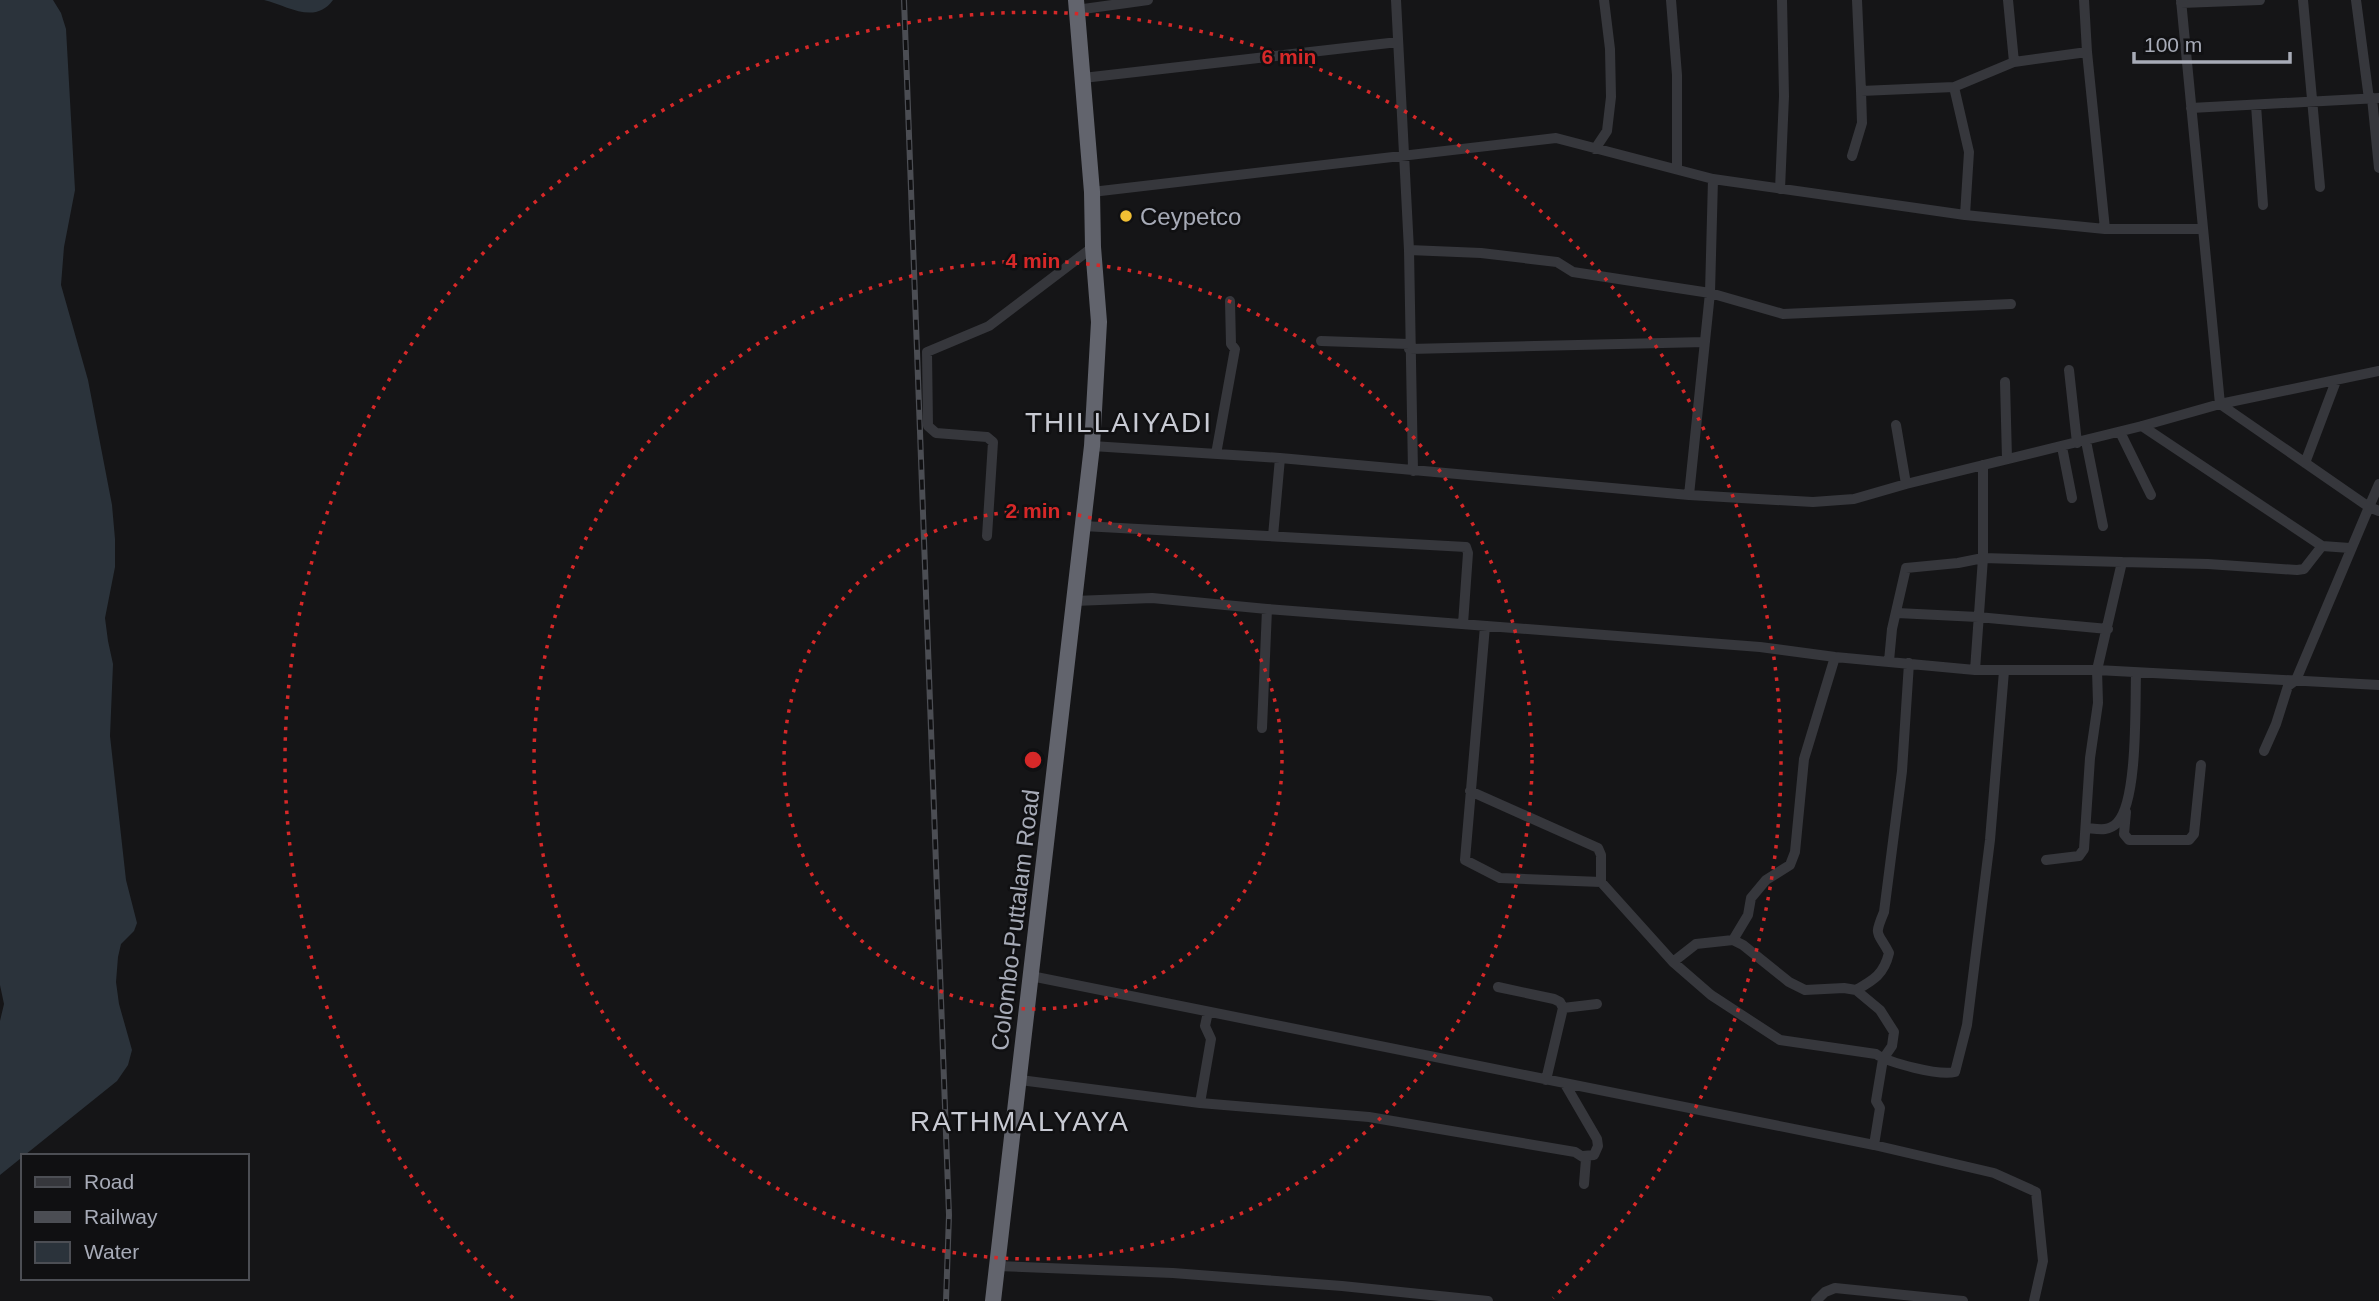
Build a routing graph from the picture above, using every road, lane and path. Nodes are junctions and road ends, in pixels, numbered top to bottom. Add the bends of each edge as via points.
1 (1148, 0) edge
2 (1396, 0) edge
3 (1604, 0) edge
4 (1671, 0) edge
5 (1782, 0) edge
6 (1857, 0) edge
7 (2008, 0) edge
8 (2084, 0) edge
9 (2260, 0) edge
10 (2303, 0) edge
11 (2356, 0) edge
12 (2181, 1) edge
13 (1076, 5) edge
14 (1398, 42) junction
15 (2087, 52) junction
16 (2014, 62) junction
17 (1083, 78) junction
18 (1954, 87) junction
19 (1861, 91) junction
20 (2373, 98) edge
21 (2314, 102) junction
22 (2256, 105) junction
23 (2191, 108) junction
24 (1595, 149) junction
25 (1852, 156) dead end
26 (1402, 158) junction
27 (2379, 167) edge
28 (1678, 169) junction
29 (1713, 179) junction
30 (2320, 187) dead end
31 (1780, 189) junction
32 (1092, 192) junction
33 (2263, 205) dead end
34 (1965, 215) junction
35 (2105, 229) junction
36 (2203, 229) junction
37 (1093, 247) junction
38 (1409, 250) junction
39 (1710, 293) junction
40 (1230, 301) dead end
41 (2011, 304) dead end
42 (1321, 341) dead end
43 (1705, 342) junction
44 (1409, 346) junction
45 (2069, 370) dead end
46 (2379, 371) edge
47 (2336, 381) junction
48 (2005, 382) dead end
49 (2220, 404) junction
50 (1896, 425) dead end
51 (2142, 426) junction
52 (2120, 432) junction
53 (2081, 442) junction
54 (1092, 446) junction
55 (2062, 447) junction
56 (1216, 454) junction
57 (1280, 458) junction
58 (2007, 459) junction
59 (2305, 463) junction
60 (1983, 465) junction
61 (1413, 471) junction
62 (1906, 484) junction
63 (2379, 484) edge
64 (1689, 495) junction
65 (2151, 495) dead end
66 (2072, 498) dead end
67 (2374, 509) edge
68 (1083, 526) junction
69 (2103, 526) dead end
70 (987, 536) dead end
71 (1273, 536) junction
72 (2322, 546) junction
73 (2350, 548) junction
74 (1983, 558) junction
75 (2122, 562) junction
76 (1074, 601) junction
77 (1267, 609) junction
78 (1897, 613) junction
79 (1978, 617) junction
80 (1463, 624) junction
81 (1485, 626) junction
82 (2108, 629) junction
83 (1835, 657) junction
84 (1889, 661) junction
85 (1909, 663) junction
86 (1975, 670) junction
87 (2097, 670) junction
88 (2004, 671) junction
89 (2136, 674) junction
90 (2296, 680) junction
91 (2379, 685) edge
92 (1262, 728) dead end
93 (2264, 751) dead end
94 (2201, 765) dead end
95 (1469, 792) junction
96 (2126, 805) junction
97 (2086, 828) junction
98 (2046, 860) dead end
99 (1601, 882) junction
100 (1733, 940) junction
101 (1673, 962) junction
102 (1031, 976) junction
103 (1497, 987) dead end
104 (1856, 990) junction
105 (1597, 1004) dead end
106 (1563, 1008) junction
107 (1208, 1012) junction
108 (1883, 1059) junction
109 (1020, 1080) junction
110 (1546, 1080) junction
111 (1565, 1084) junction
112 (1200, 1103) junction
113 (1874, 1145) junction
114 (1583, 1156) junction
115 (1584, 1184) dead end
116 (997, 1266) junction
117 (993, 1301) edge
118 (1488, 1301) edge
119 (1816, 1301) edge
120 (1963, 1301) edge
121 (2034, 1301) edge

1 - 13 street
2 - 14 street
3 - 24 street via 1611,97 1607,131
4 - 28 street
5 - 31 street
6 - 19 street
7 - 16 street
8 - 15 street
9 - 12 street
10 - 21 street
11 - 20 street
12 - 23 street
13 - 17 highway, Colombo-Puttalam Road
14 - 17 street
14 - 26 street
15 - 16 street
15 - 35 street
16 - 18 street
17 - 32 highway, Colombo-Puttalam Road
18 - 19 street
18 - 34 street via 1969,152
19 - 25 street via 1862,123
20 - 21 street
20 - 27 street
21 - 22 street
21 - 30 street
22 - 23 street
22 - 33 street
23 - 36 street
24 - 26 street via 1556,138
24 - 28 street
26 - 32 street
26 - 38 street
28 - 29 street
29 - 31 street
29 - 39 street
31 - 34 street
32 - 37 highway, Colombo-Puttalam Road
34 - 35 street
35 - 36 street
36 - 49 street
37 - 54 highway, Colombo-Puttalam Road via 1099,322
37 - 70 street via 989,326 927,352 928,426 936,433 993,442
38 - 39 street via 1557,262 1573,272
38 - 44 street
39 - 41 street via 1783,314
39 - 43 street
40 - 56 street via 1235,349
42 - 44 street
43 - 44 street
43 - 64 street
44 - 61 street
45 - 53 street
46 - 47 street
47 - 49 street
47 - 59 street
48 - 58 street
49 - 51 street
49 - 59 street
50 - 62 street
51 - 52 street
51 - 72 street
52 - 53 street
52 - 65 street
53 - 55 street
53 - 69 street
54 - 56 street
54 - 68 highway, Colombo-Puttalam Road
55 - 58 street
55 - 66 street
56 - 57 street
57 - 61 street
57 - 71 street
58 - 60 street
59 - 67 street
60 - 62 street
60 - 74 street
61 - 64 street
62 - 64 street via 1854,499 1813,502
63 - 67 street
67 - 73 street
68 - 71 street
68 - 76 highway, Colombo-Puttalam Road
71 - 80 street via 1466,547
72 - 73 street
72 - 75 street via 2304,569 2297,570
73 - 90 street
74 - 75 street
74 - 78 street via 1906,568
74 - 79 street
75 - 82 street
76 - 77 street via 1152,598
76 - 102 highway, Colombo-Puttalam Road
77 - 80 street
77 - 92 street
78 - 79 street
78 - 84 street
79 - 82 street
79 - 86 street
80 - 81 street
81 - 83 street
81 - 95 street
82 - 87 street
83 - 84 street
83 - 100 street via 1804,759 1795,852 1790,864 1766,880 1751,898 1748,915
84 - 85 street
85 - 86 street
85 - 104 street via 1902,771 1884,912 1877,932 1889,953 1880,976
86 - 88 street
87 - 88 street
87 - 89 street
87 - 97 street
88 - 108 street via 1969,1012 1955,1072
89 - 90 street
89 - 96 street via 2135,748
90 - 91 street
90 - 93 street via 2288,686
94 - 96 street via 2194,834 2189,839 2129,840 2124,834
95 - 99 street via 1598,848
95 - 99 street via 1465,860 1500,878
96 - 97 street via 2119,822 2108,829
97 - 98 street via 2079,856
99 - 101 street
100 - 101 street via 1696,944
100 - 104 street via 1805,990
101 - 108 street via 1711,995 1780,1040 1876,1054
102 - 107 street
102 - 109 highway, Colombo-Puttalam Road
103 - 106 street via 1554,999
104 - 108 street via 1880,1010 1894,1032
105 - 106 street
106 - 110 street
107 - 110 street
107 - 112 street via 1205,1026 1211,1038
108 - 113 street
109 - 112 street
109 - 116 highway, Colombo-Puttalam Road
110 - 111 street
111 - 113 street
111 - 114 street via 1597,1139 1594,1154
112 - 114 street via 1369,1117
113 - 121 street via 1994,1173 2036,1192 2043,1261
114 - 115 street via 1587,1163
116 - 117 highway, Colombo-Puttalam Road
116 - 118 street via 1173,1273
119 - 120 street via 1835,1288

